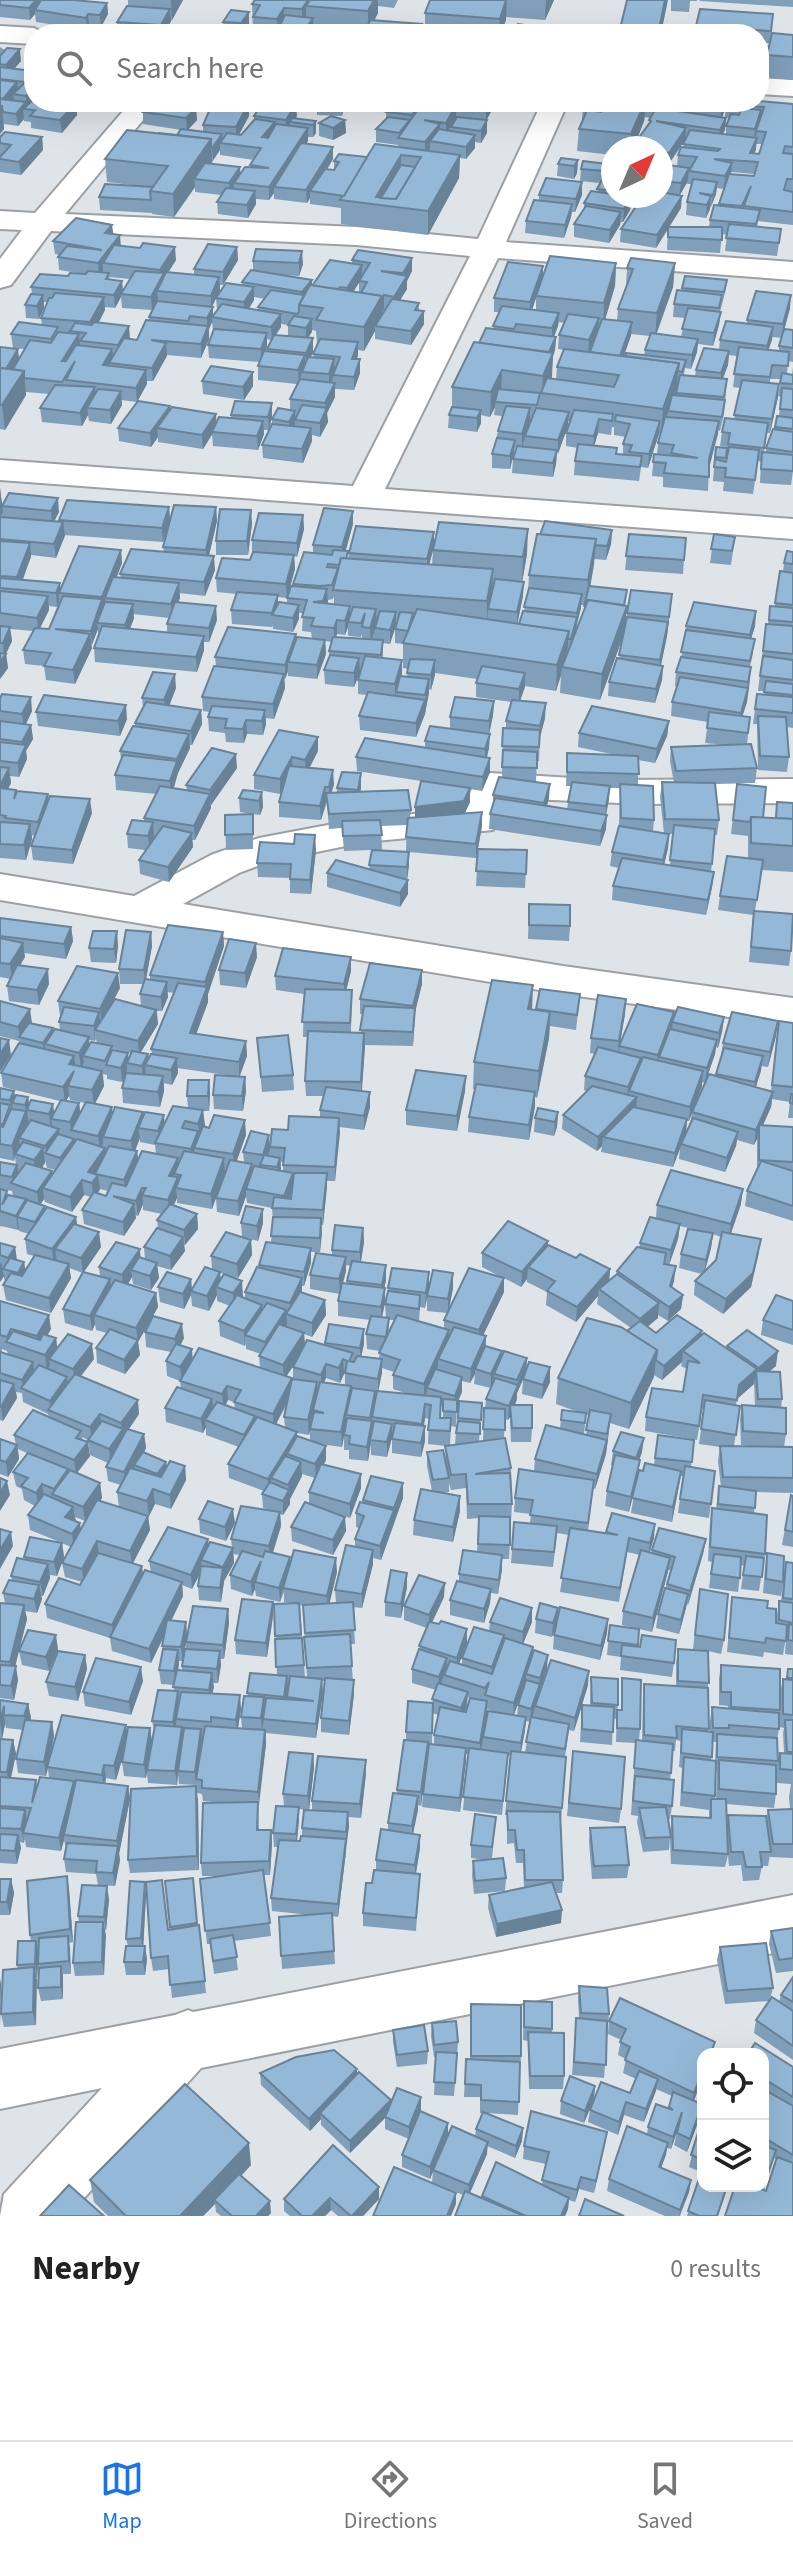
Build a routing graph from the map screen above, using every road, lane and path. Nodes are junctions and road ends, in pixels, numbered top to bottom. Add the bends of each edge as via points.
1 (0, 34) edge
2 (24, 35) edge
3 (769, 87) edge
4 (793, 88) edge
5 (136, 112) edge
6 (550, 112) edge
7 (0, 220) edge
8 (43, 222) junction
9 (488, 249) junction
10 (793, 271) edge
11 (0, 279) edge
12 (0, 470) edge
13 (364, 498) junction
14 (793, 529) edge
15 (793, 791) edge
16 (0, 887) edge
17 (142, 909) junction
18 (793, 1012) edge
19 (793, 1922) edge
20 (188, 2039) junction
21 (0, 2079) edge
22 (26, 2216) edge

1 - 2 street
3 - 4 street
5 - 8 street
6 - 9 street
7 - 8 street
8 - 9 street via 356,236
8 - 11 street
9 - 10 street
9 - 13 street
12 - 13 street
13 - 14 street
15 - 17 street via 657,794 491,785 479,821 365,830 259,851
16 - 17 street
17 - 18 street via 563,980
19 - 20 street
20 - 21 street
20 - 22 street

